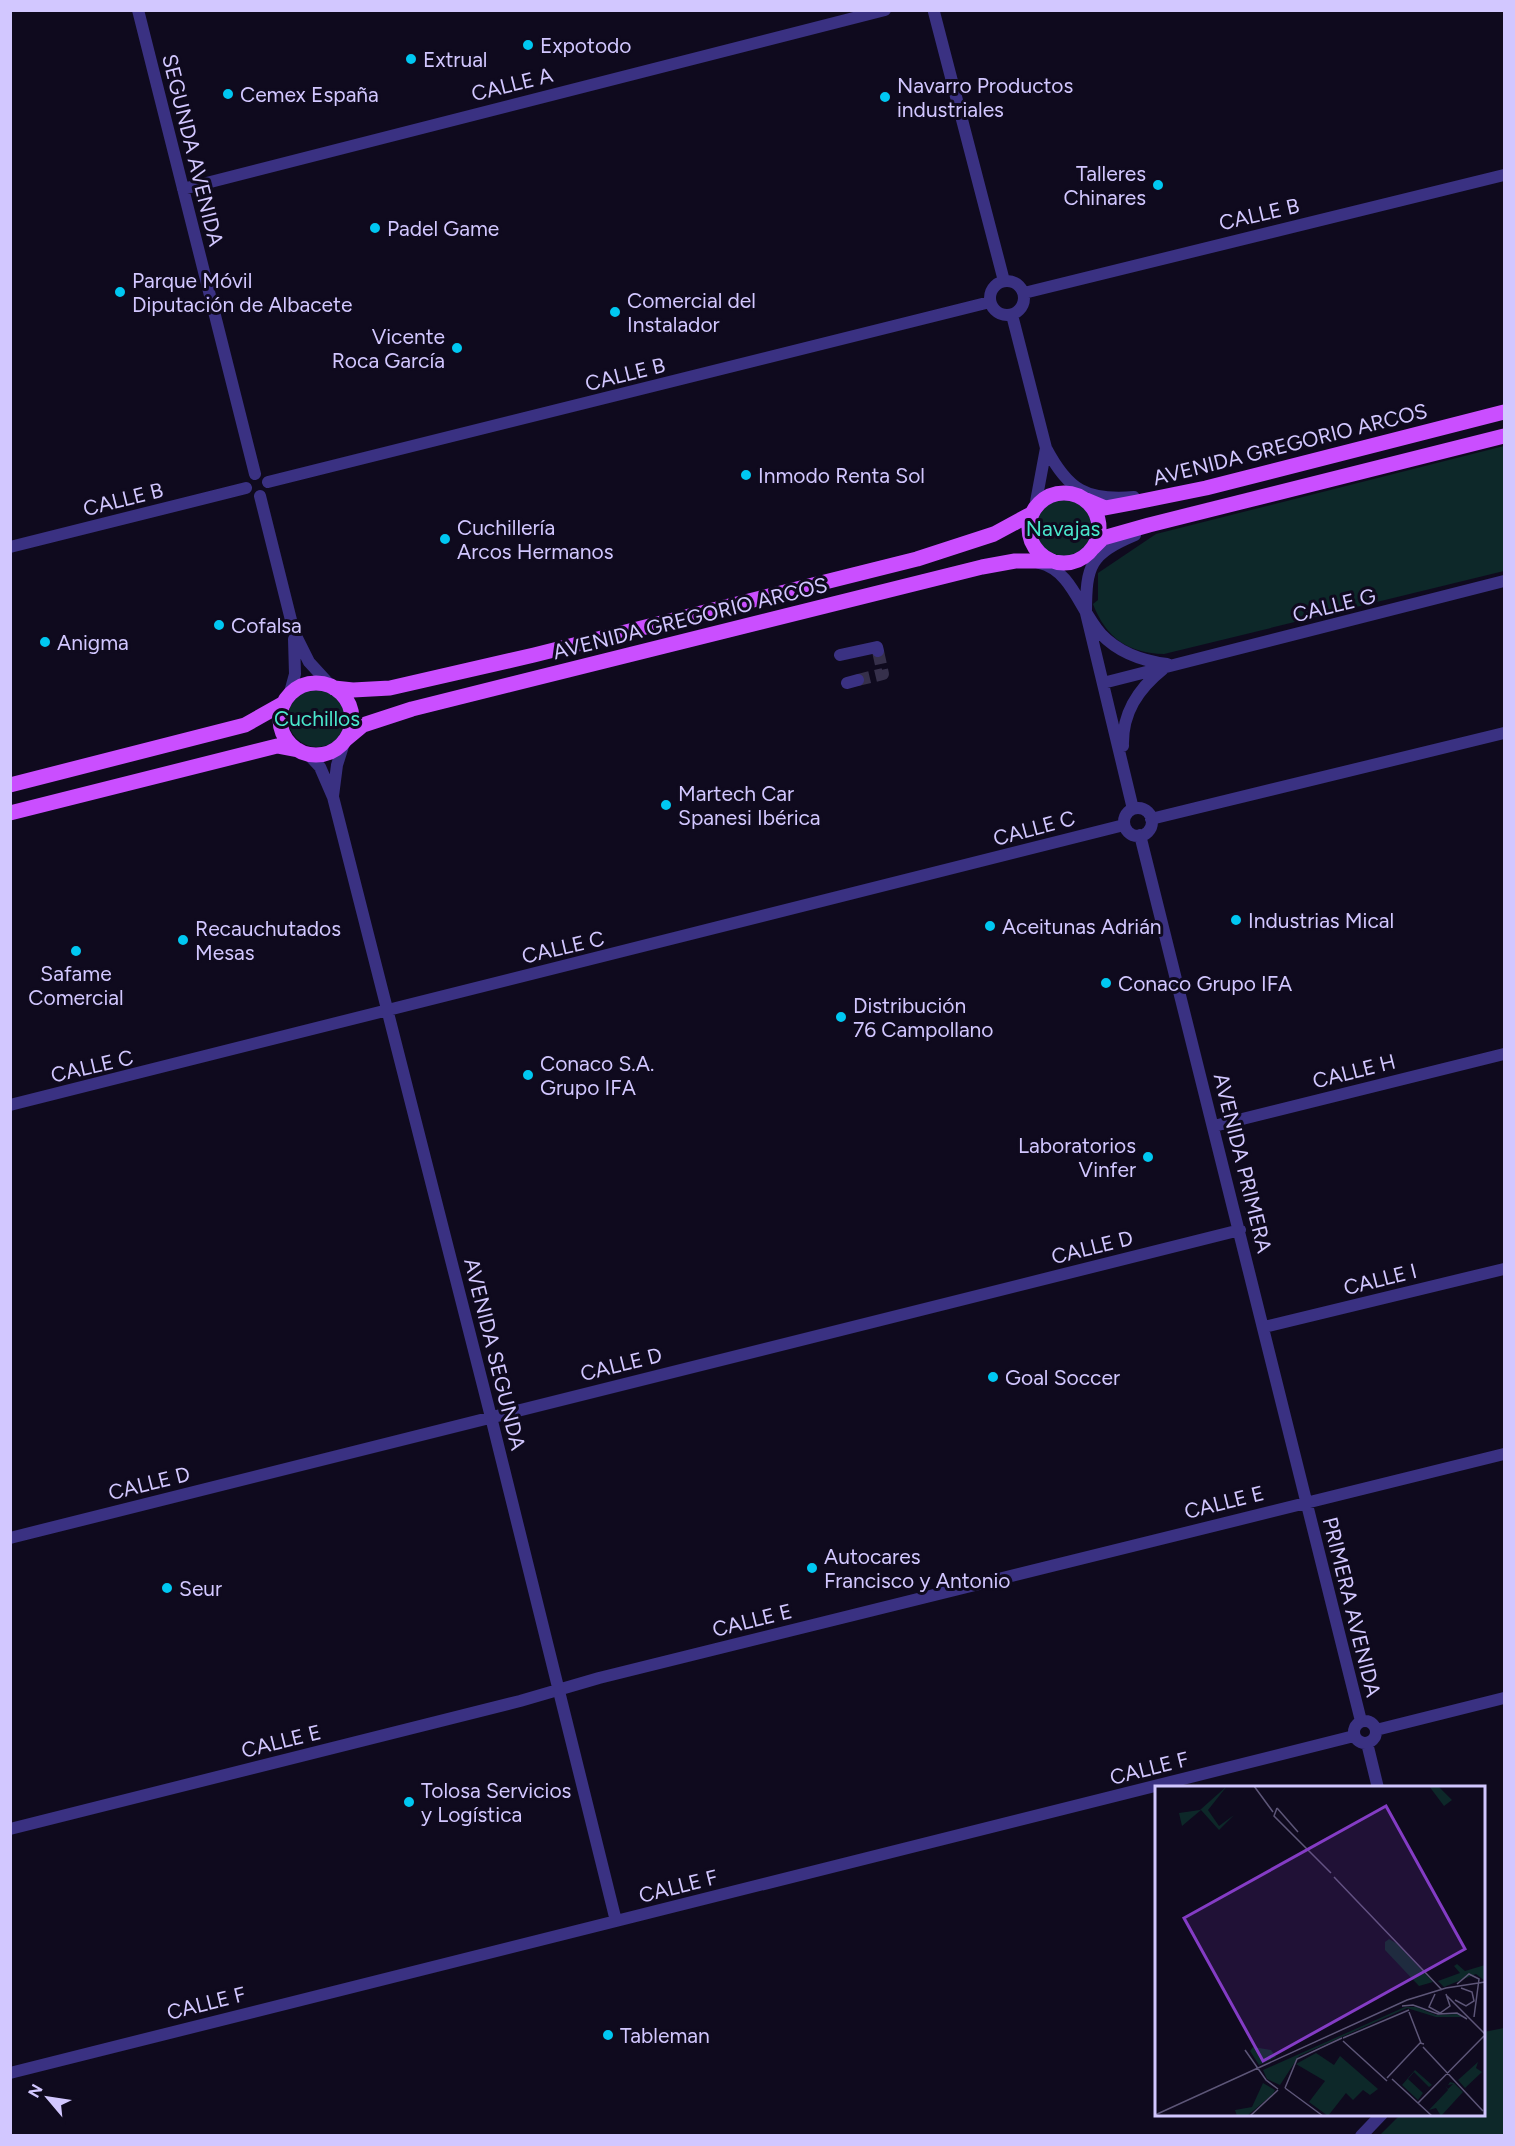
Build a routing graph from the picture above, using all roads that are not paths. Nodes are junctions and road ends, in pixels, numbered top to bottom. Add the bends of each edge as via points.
1 (138, 10) edge
2 (885, 10) edge
3 (932, 11) edge
4 (1504, 175) edge
5 (183, 189) junction
6 (1004, 281) junction
7 (1024, 294) junction
8 (990, 302) junction
9 (1012, 315) junction
10 (1504, 412) edge
11 (1504, 436) edge
12 (1046, 448) junction
13 (255, 474) junction
14 (268, 482) junction
15 (246, 488) junction
16 (1206, 488) junction
17 (1077, 492) junction
18 (260, 496) junction
19 (1033, 511) junction
20 (1183, 515) junction
21 (10, 547) edge
22 (1091, 550) junction
23 (1056, 566) junction
24 (1089, 568) junction
25 (1504, 581) edge
26 (1086, 613) junction
27 (294, 632) junction
28 (878, 651) dead end
29 (840, 655) dead end
30 (1170, 666) junction
31 (1103, 683) junction
32 (333, 687) junction
33 (287, 700) junction
34 (1504, 733) edge
35 (345, 741) junction
36 (302, 752) junction
37 (1124, 768) junction
38 (10, 785) edge
39 (333, 797) junction
40 (1133, 809) junction
41 (10, 813) edge
42 (1151, 819) junction
43 (1124, 825) junction
44 (1140, 836) junction
45 (386, 1009) junction
46 (1504, 1054) edge
47 (10, 1105) edge
48 (1214, 1126) junction
49 (1240, 1230) junction
50 (1504, 1269) edge
51 (1264, 1327) junction
52 (491, 1417) junction
53 (1504, 1454) edge
54 (1305, 1502) junction
55 (10, 1538) edge
56 (558, 1690) junction
57 (1504, 1698) edge
58 (1361, 1721) junction
59 (1376, 1730) junction
60 (1354, 1736) junction
61 (1367, 1743) junction
62 (1378, 1786) edge
63 (10, 1829) edge
64 (616, 1921) junction
65 (10, 2073) edge
66 (1381, 2116) edge
67 (1361, 2136) edge

1 - 5 street, SEGUNDA AVENIDA
2 - 5 street, CALLE A
3 - 6 street
4 - 7 street, CALLE B
5 - 13 street, SEGUNDA AVENIDA
6 - 7 street via 1016,284
6 - 8 street via 992,290
7 - 9 street via 1024,304
8 - 9 street via 999,314
8 - 14 street, CALLE B
9 - 12 street
10 - 16 main road, AVENIDA GREGORIO ARCOS
11 - 20 main road, AVENIDA GREGORIO ARCOS
12 - 17 street
12 - 19 street
13 - 14 street
13 - 15 street via 248,477
14 - 18 street via 267,491
15 - 18 street via 250,494
15 - 21 street, CALLE B
16 - 17 street via 1107,499
16 - 17 main road, AVENIDA GREGORIO ARCOS via 1106,508
17 - 19 main road via 1053,494
17 - 22 main road via 1099,520 1099,532
18 - 27 street
19 - 23 main road via 1029,528 1032,542
19 - 32 main road, AVENIDA GREGORIO ARCOS via 994,534 916,559 390,688
20 - 22 main road, AVENIDA GREGORIO ARCOS via 1103,538
20 - 24 street via 1106,548
22 - 23 main road via 1070,563
22 - 24 street
23 - 26 street
23 - 35 main road, AVENIDA GREGORIO ARCOS via 1026,561 956,573 412,709 363,724
24 - 26 street
25 - 30 street, CALLE G
26 - 30 street, CALLE G via 1101,634 1123,651
26 - 31 street
27 - 32 street via 309,662
27 - 33 street via 295,674
28 - 29 street via 877,647
30 - 31 street, CALLE G
30 - 37 street, CALLE G via 1141,689 1130,707 1123,734
31 - 37 street
32 - 33 main road via 306,685
32 - 35 main road via 350,706 350,730
33 - 36 main road via 280,717 282,729 287,740
33 - 38 main road via 245,725
34 - 42 street
35 - 36 main road via 328,753
35 - 39 street, AVENIDA SEGUNDA
36 - 39 street, AVENIDA SEGUNDA via 320,768
36 - 41 main road via 277,746
37 - 40 street
39 - 45 street, AVENIDA SEGUNDA
40 - 42 street via 1146,811
40 - 43 street via 1125,815
42 - 44 street via 1150,828
43 - 44 street via 1130,834
43 - 45 street, CALLE C via 644,948
44 - 48 street, AVENIDA PRIMERA
45 - 47 street, CALLE C
45 - 52 street, AVENIDA SEGUNDA
46 - 48 street, CALLE H
48 - 49 street, AVENIDA PRIMERA
49 - 51 street, AVENIDA PRIMERA
49 - 52 street, CALLE D
50 - 51 street, CALLE I
51 - 54 street, AVENIDA PRIMERA
52 - 55 street, CALLE D
52 - 56 street, AVENIDA SEGUNDA
53 - 54 street, CALLE E
54 - 56 street, CALLE E
54 - 58 street, PRIMERA AVENIDA
56 - 63 street, CALLE E
56 - 64 street, AVENIDA SEGUNDA
57 - 59 street
58 - 59 street via 1370,1722
58 - 60 street via 1354,1728
59 - 61 street via 1374,1739
60 - 61 street via 1360,1743
60 - 64 street, CALLE F
61 - 62 street
64 - 65 street, CALLE F
66 - 67 street

